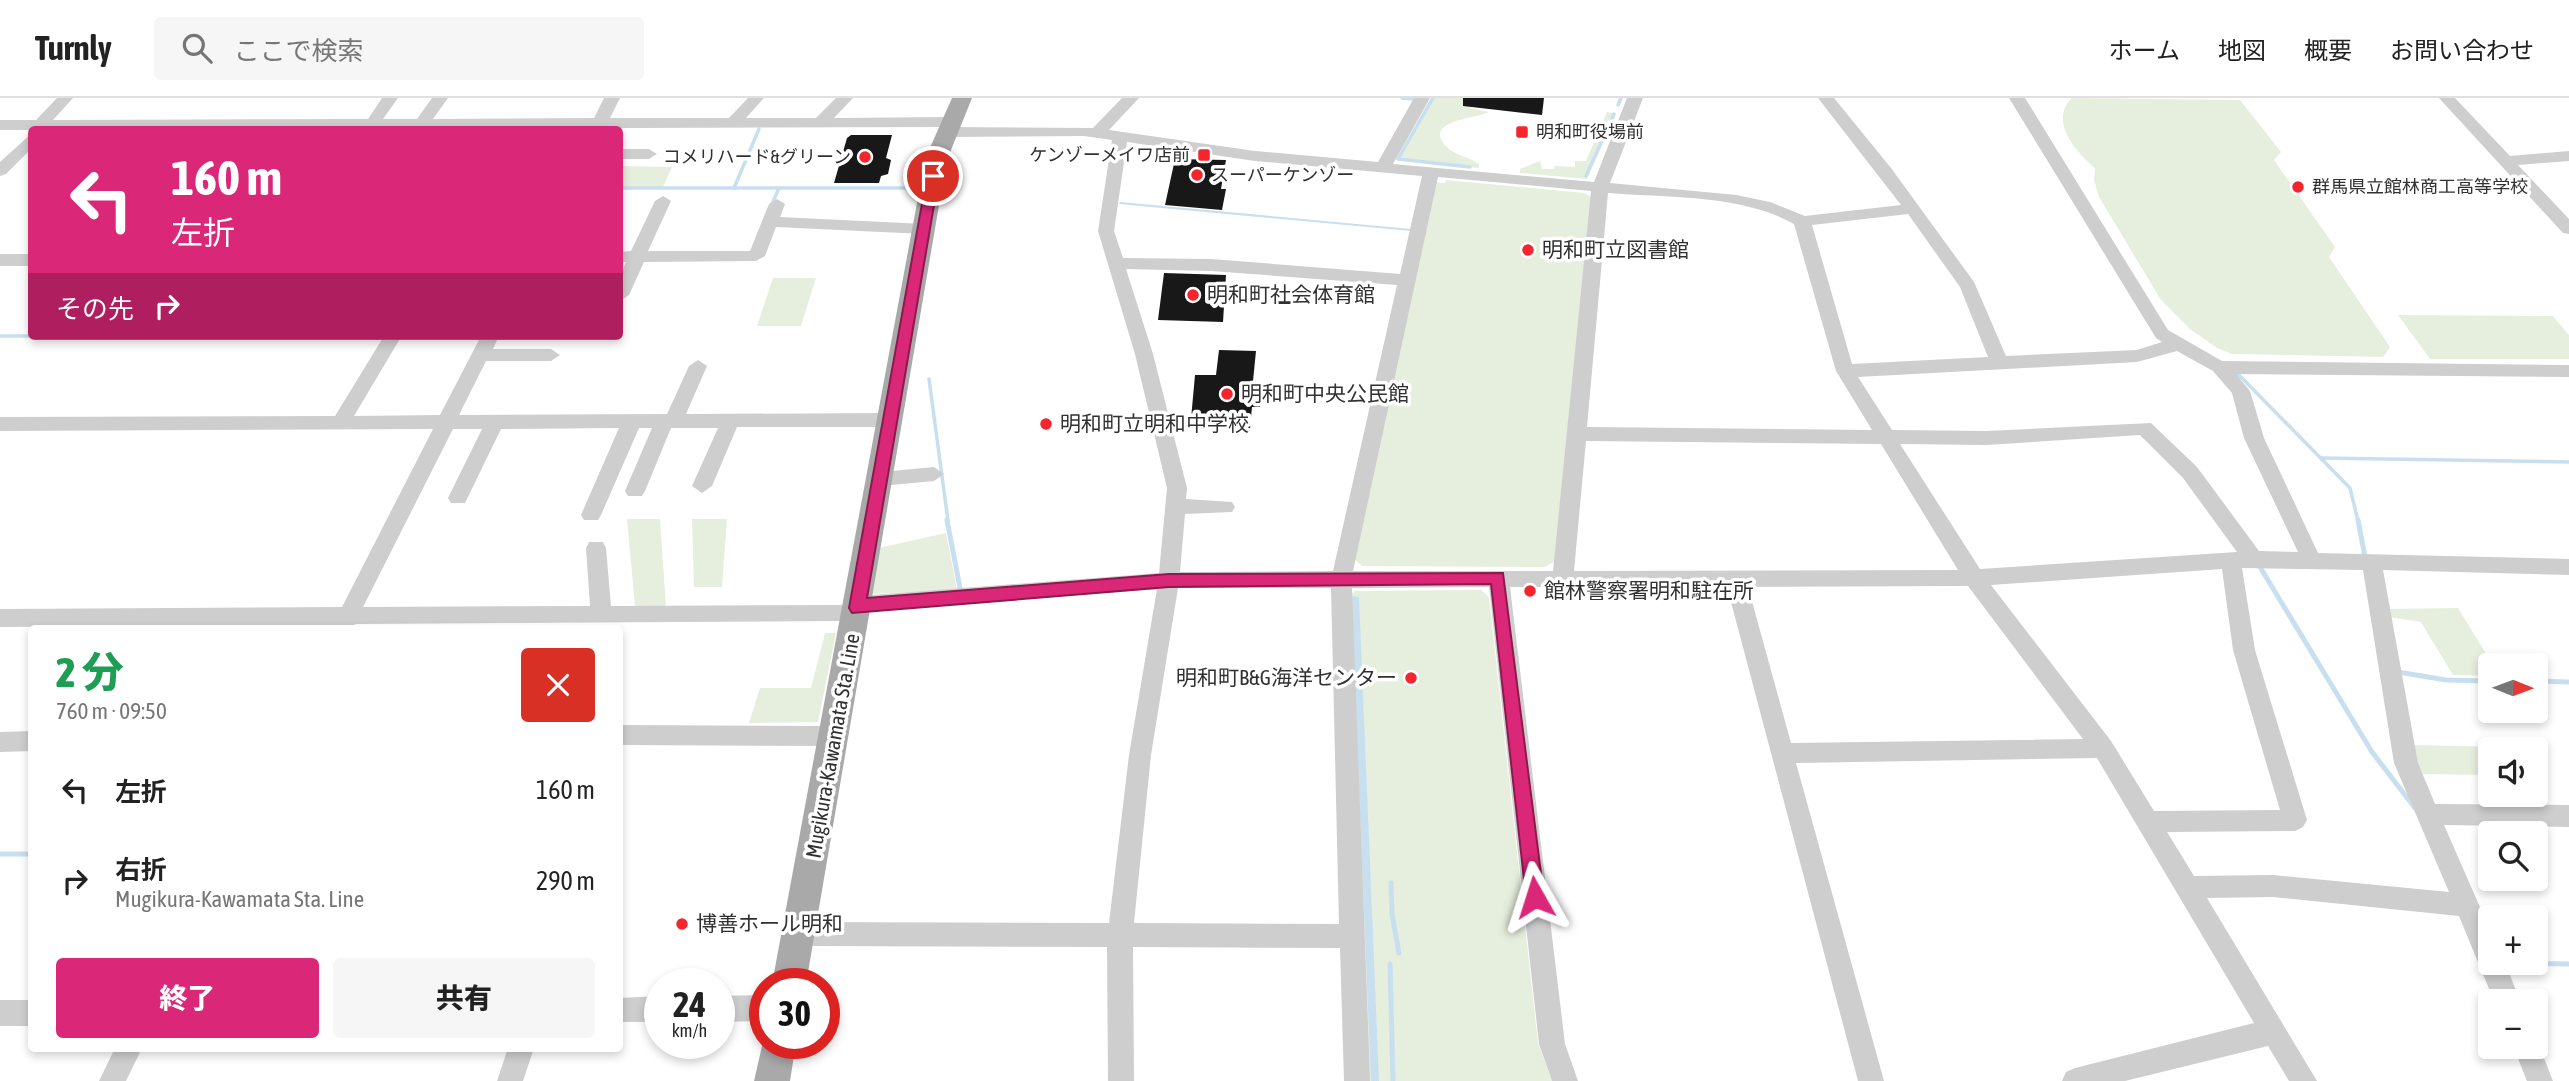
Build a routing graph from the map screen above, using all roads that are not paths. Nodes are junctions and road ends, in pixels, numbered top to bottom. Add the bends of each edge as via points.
1 (390, 98) edge
2 (440, 98) edge
3 (612, 98) edge
4 (755, 98) edge
5 (845, 98) edge
6 (962, 98) edge
7 (1131, 98) edge
8 (1422, 98) edge
9 (1635, 98) edge
10 (1826, 98) edge
11 (2017, 98) edge
12 (2447, 98) edge
13 (61, 106) edge
14 (284, 106) dead end
15 (332, 111) dead end
16 (820, 122) junction
17 (733, 123) junction
18 (321, 124) junction
19 (0, 125) edge
20 (41, 126) edge
21 (272, 126) edge
22 (382, 126) edge
23 (422, 126) edge
24 (598, 126) edge
25 (948, 127) junction
26 (28, 128) edge
27 (1097, 133) junction
28 (1120, 136) junction
29 (28, 140) edge
30 (623, 154) edge
31 (649, 154) dead end
32 (2569, 156) edge
33 (2506, 161) junction
34 (1383, 168) junction
35 (0, 172) edge
36 (1431, 172) junction
37 (1600, 187) junction
38 (663, 201) dead end
39 (777, 204) dead end
40 (1910, 209) junction
41 (1802, 220) junction
42 (770, 222) junction
43 (2566, 222) edge
44 (924, 229) junction
45 (628, 257) edge
46 (0, 260) edge
47 (28, 260) edge
48 (1117, 262) junction
49 (1406, 280) junction
50 (623, 281) edge
51 (390, 340) edge
52 (488, 340) edge
53 (2178, 344) junction
54 (481, 355) junction
55 (551, 355) dead end
56 (2000, 365) junction
57 (698, 366) dead end
58 (2219, 366) junction
59 (1845, 371) junction
60 (2569, 371) edge
61 (891, 420) junction
62 (632, 421) junction
63 (669, 421) junction
64 (730, 421) junction
65 (446, 422) junction
66 (495, 422) junction
67 (340, 423) junction
68 (0, 424) edge
69 (1576, 434) junction
70 (1884, 436) junction
71 (934, 474) dead end
72 (881, 480) junction
73 (702, 486) dead end
74 (635, 491) dead end
75 (458, 498) dead end
76 (1175, 506) junction
77 (1225, 507) dead end
78 (590, 515) dead end
79 (596, 548) dead end
80 (2242, 560) junction
81 (2313, 563) junction
82 (2372, 564) junction
83 (2569, 567) edge
84 (1343, 578) junction
85 (1498, 578) junction
86 (1563, 578) junction
87 (1735, 578) junction
88 (1973, 578) junction
89 (1169, 580) junction
90 (857, 608) junction
91 (601, 615) junction
92 (0, 618) edge
93 (345, 622) edge
94 (623, 735) edge
95 (835, 736) junction
96 (28, 741) edge
97 (0, 742) edge
98 (2103, 748) junction
99 (1783, 753) junction
100 (2426, 814) junction
101 (2569, 816) edge
102 (2148, 822) junction
103 (2189, 887) junction
104 (2468, 905) junction
105 (2478, 929) edge
106 (800, 934) junction
107 (1120, 936) junction
108 (1351, 936) junction
109 (793, 968) edge
110 (644, 1009) edge
111 (623, 1010) edge
112 (0, 1013) edge
113 (28, 1013) edge
114 (2275, 1032) junction
115 (127, 1052) edge
116 (520, 1052) edge
117 (775, 1059) edge
118 (2531, 1059) edge
119 (112, 1081) edge
120 (510, 1081) edge
121 (772, 1081) edge
122 (1121, 1081) edge
123 (1357, 1081) edge
124 (1564, 1081) edge
125 (1871, 1081) edge
126 (2075, 1081) edge
127 (2304, 1081) edge
128 (2540, 1081) edge

1 - 22 street
2 - 23 street
3 - 24 street
4 - 17 street
5 - 16 street
6 - 25 main road, Mugikura-Kawamata Sta. Line
7 - 27 street
8 - 34 street
9 - 37 street
10 - 40 street
11 - 53 street via 2162,334
12 - 33 street
13 - 20 street
14 - 21 street
15 - 18 street
16 - 17 street
16 - 25 street
17 - 24 street
18 - 21 street
18 - 22 street
19 - 26 street
25 - 27 street
25 - 44 main road, Mugikura-Kawamata Sta. Line
27 - 28 street
28 - 34 street via 1228,153
28 - 48 street via 1106,231
29 - 35 street
30 - 31 street
32 - 33 street
33 - 43 street
34 - 36 street
36 - 37 street
36 - 49 street
37 - 41 street via 1765,204
37 - 69 street
38 - 45 street
39 - 42 street
40 - 41 street
40 - 56 street via 1968,286
41 - 59 street
42 - 44 street
42 - 45 street via 756,256
44 - 61 main road, Mugikura-Kawamata Sta. Line
45 - 50 street
46 - 47 street
48 - 49 street
48 - 76 street via 1174,475
49 - 84 street
51 - 67 street
52 - 54 street
53 - 56 street via 2137,356
53 - 58 street
54 - 55 street
54 - 65 street
56 - 59 street
57 - 63 street
58 - 60 street
58 - 81 street via 2241,391 2254,438
59 - 70 street
61 - 64 street
61 - 72 main road, Mugikura-Kawamata Sta. Line
62 - 63 street
62 - 66 street
62 - 78 street
63 - 64 street
63 - 74 street
64 - 73 street
65 - 66 street
65 - 67 street
65 - 93 street
66 - 75 street
67 - 68 street
69 - 70 street
69 - 86 street
70 - 80 street via 1986,438 2144,428 2201,489
70 - 88 street
71 - 72 street
72 - 90 main road, Mugikura-Kawamata Sta. Line
76 - 77 street
76 - 89 street
79 - 91 street
80 - 81 street
80 - 88 street
80 - 102 street via 2244,650 2295,820
81 - 82 street
82 - 83 street
82 - 100 street via 2406,763
84 - 85 street
84 - 89 street
84 - 108 street
85 - 86 street
85 - 124 street via 1552,1044
86 - 87 street
87 - 88 street
87 - 99 street
88 - 98 street
89 - 90 street via 872,603
89 - 107 street via 1140,755
90 - 91 street via 842,613
90 - 95 main road, Mugikura-Kawamata Sta. Line
91 - 93 street
92 - 93 street
94 - 95 street
95 - 106 main road, Mugikura-Kawamata Sta. Line
96 - 97 street
98 - 99 street
98 - 102 street
99 - 125 street
100 - 101 street
100 - 104 street
102 - 103 street
103 - 104 street via 2273,886
103 - 114 street
104 - 105 street
106 - 107 street
106 - 109 main road, Mugikura-Kawamata Sta. Line
107 - 108 street
107 - 122 street
108 - 123 street
110 - 111 street
112 - 113 street
114 - 126 street via 2218,1042
114 - 127 street
115 - 119 street
116 - 120 street
117 - 121 main road
118 - 128 street

